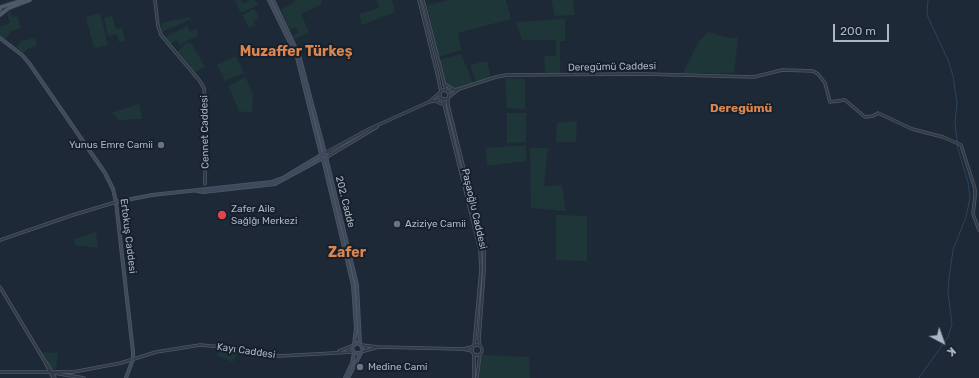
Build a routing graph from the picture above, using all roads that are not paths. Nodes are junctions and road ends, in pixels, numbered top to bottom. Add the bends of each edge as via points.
1 (23, 0) edge
2 (30, 0) edge
3 (155, 0) edge
4 (269, 0) edge
5 (272, 0) edge
6 (419, 0) edge
7 (423, 0) edge
8 (1, 10) edge
9 (0, 38) edge
10 (444, 84) junction
11 (456, 89) junction
12 (459, 89) junction
13 (446, 91) junction
14 (440, 93) junction
15 (449, 97) junction
16 (442, 99) junction
17 (434, 101) junction
18 (429, 102) junction
19 (445, 107) junction
20 (381, 124) junction
21 (323, 154) junction
22 (325, 158) junction
23 (205, 190) junction
24 (116, 202) junction
25 (979, 230) edge
26 (0, 240) edge
27 (0, 287) edge
28 (361, 344) junction
29 (354, 345) junction
30 (474, 346) junction
31 (480, 346) junction
32 (378, 347) junction
33 (463, 349) junction
34 (336, 352) junction
35 (354, 352) junction
36 (361, 352) junction
37 (473, 353) junction
38 (480, 354) junction
39 (133, 359) junction
40 (0, 372) edge
41 (51, 372) junction
42 (58, 374) junction
43 (54, 378) edge
44 (84, 378) edge
45 (126, 378) edge
46 (345, 378) edge
47 (348, 378) edge
48 (475, 378) edge

1 - 8 main road
2 - 8 main road
3 - 23 street, Cennet Caddesi via 160,32 204,88
4 - 21 main road via 297,57
5 - 21 main road via 299,55
6 - 14 street
7 - 10 street
9 - 24 main road, Ertokuş Caddesi via 22,55 31,66 105,173
10 - 11 street via 448,88
10 - 13 street
11 - 12 street, Deregümü Caddesi
11 - 13 street, Deregümü Caddesi
12 - 15 street, Deregümü Caddesi
12 - 25 street, Deregümü Caddesi via 507,75 649,74 754,77 782,70 813,71 825,83 830,102 845,100 865,117 878,113 961,145 975,189 973,214
13 - 14 street, Deregümü Caddesi
13 - 15 street, Paşaoğlu Caddesi via 449,92
14 - 16 street, Paşaoğlu Caddesi
14 - 18 street
15 - 16 street, Deregümü Caddesi
15 - 31 street, Paşaoğlu Caddesi via 448,105 484,250
16 - 17 street
16 - 19 street, Paşaoğlu Caddesi
17 - 18 street
17 - 19 street via 441,102
18 - 20 street
19 - 30 street, Paşaoğlu Caddesi via 481,255
20 - 21 street
20 - 22 street
21 - 22 main road
21 - 22 main road
21 - 23 main road via 273,182
22 - 23 main road via 274,184
22 - 28 main road, 202. Cadde via 357,288
22 - 29 main road, 202. Cadde via 353,285 356,328
23 - 24 main road via 152,195
24 - 26 street
24 - 39 main road, Ertokuş Caddesi
27 - 41 street
28 - 29 main road
28 - 32 street
28 - 36 main road
29 - 34 street, Kayı Caddesi
29 - 35 main road
30 - 31 street
30 - 33 street
30 - 37 street
31 - 38 street
32 - 33 street
32 - 36 street
33 - 37 street
34 - 35 street, Kayı Caddesi
34 - 39 street, Kayı Caddesi via 280,356 256,354 234,348 200,346 156,352
35 - 36 main road
35 - 46 main road
36 - 47 main road
37 - 38 street
37 - 48 street
38 - 48 street
39 - 41 street, Kayı Caddesi via 79,371
39 - 45 main road, Ertokuş Caddesi
40 - 41 street, Kayı Caddesi
41 - 42 street
41 - 43 street
42 - 43 street
42 - 44 street

